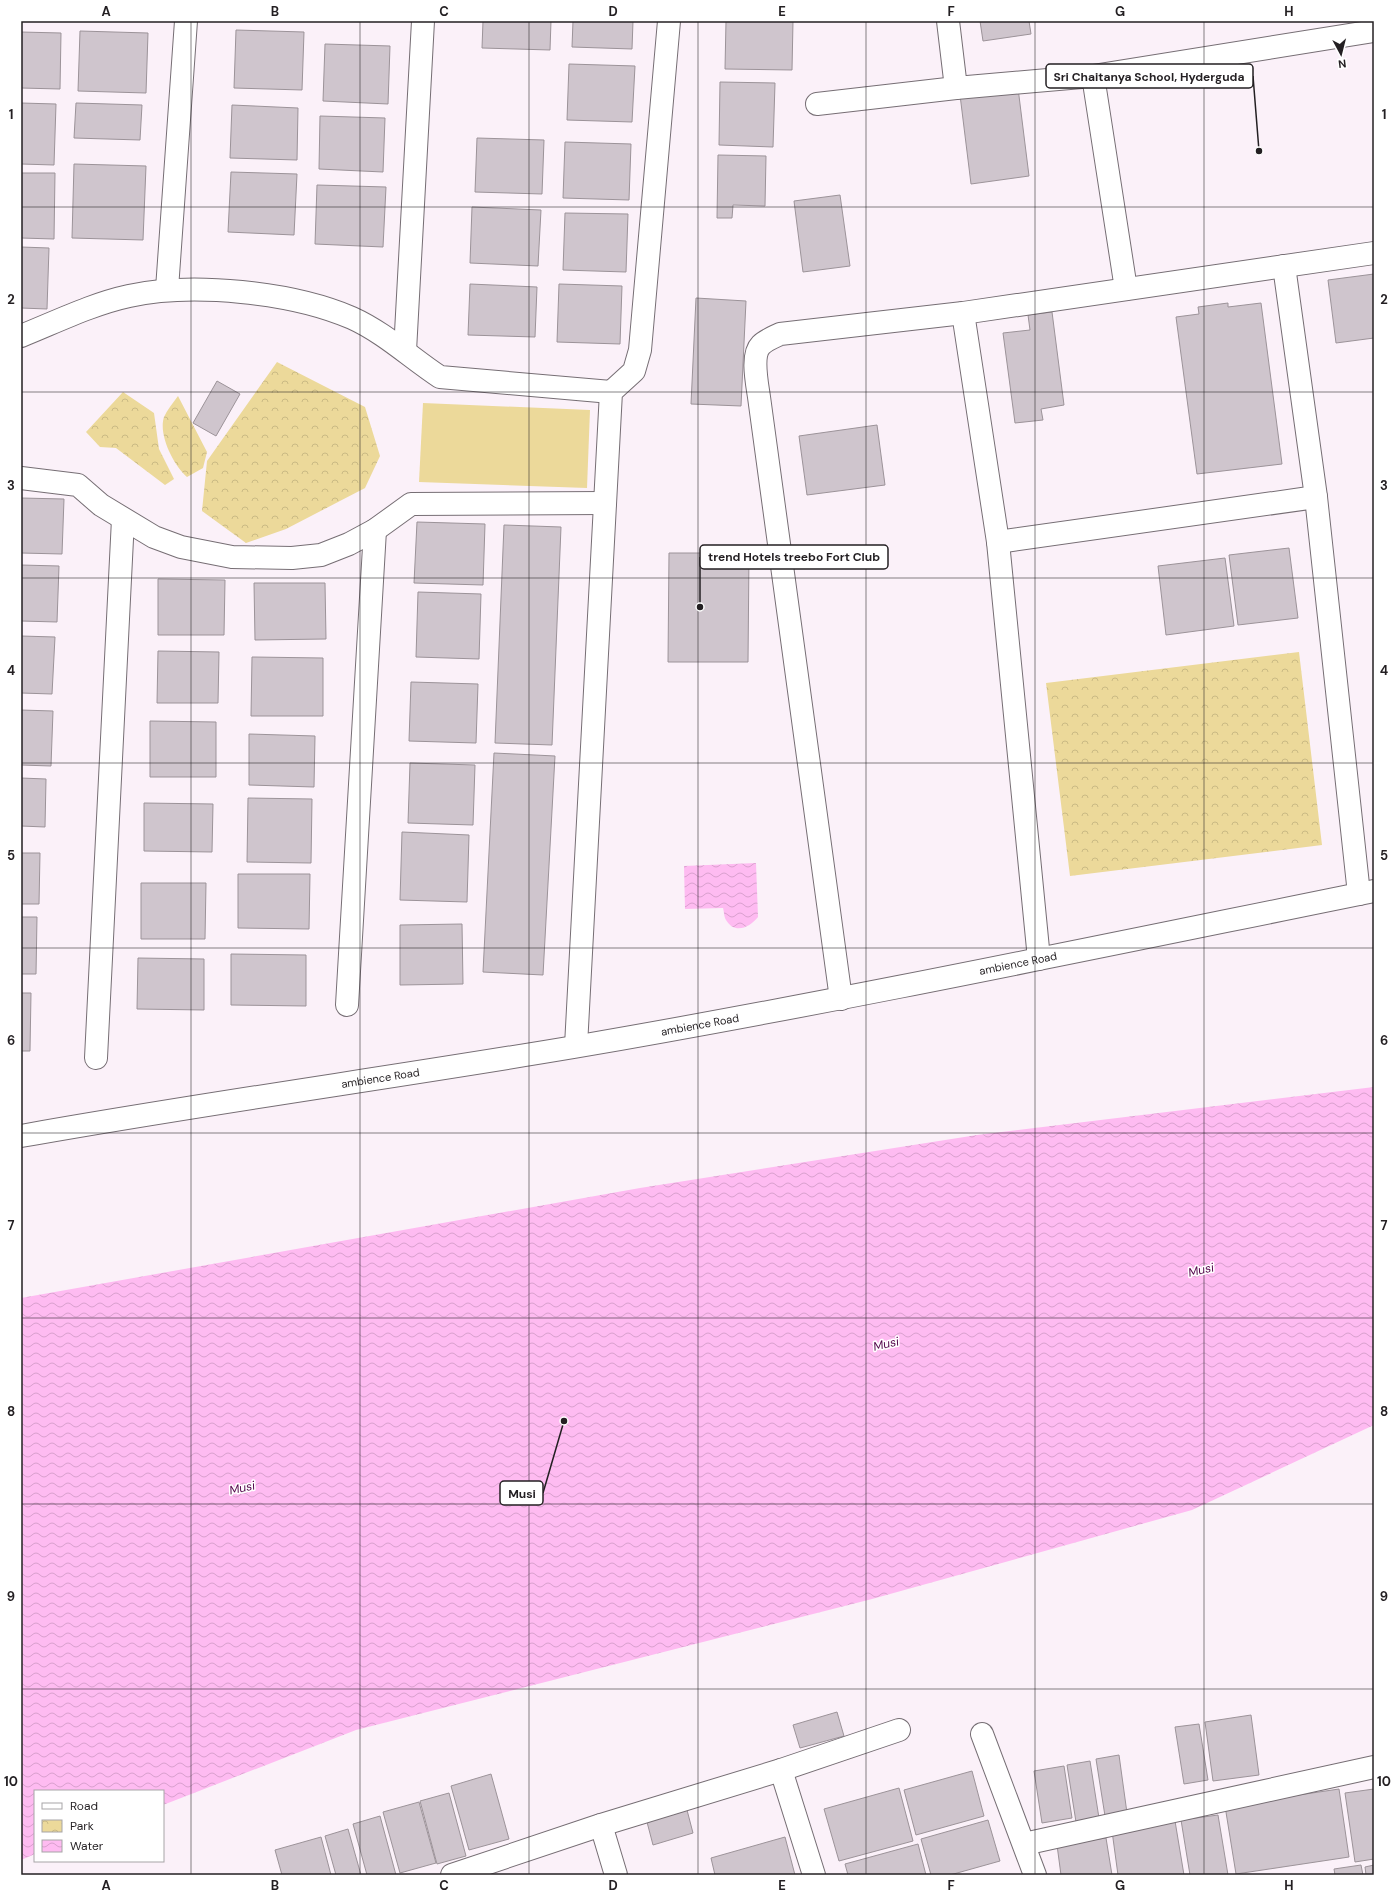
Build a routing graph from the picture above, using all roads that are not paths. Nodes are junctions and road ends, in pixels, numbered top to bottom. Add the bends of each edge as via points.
1 (186, 21) edge
2 (423, 21) edge
3 (669, 21) edge
4 (948, 21) edge
5 (1374, 31) edge
6 (1093, 76) junction
7 (956, 88) junction
8 (817, 104) dead end
9 (1374, 253) edge
10 (1284, 266) junction
11 (167, 289) junction
12 (1126, 289) junction
13 (963, 313) junction
14 (21, 336) edge
15 (405, 351) junction
16 (611, 392) junction
17 (21, 478) edge
18 (1316, 498) junction
19 (605, 503) junction
20 (123, 519) junction
21 (375, 530) junction
22 (998, 542) junction
23 (1367, 893) edge
24 (1039, 960) junction
25 (841, 999) junction
26 (347, 1005) dead end
27 (576, 1046) junction
28 (96, 1058) dead end
29 (21, 1136) edge
30 (899, 1730) dead end
31 (982, 1734) dead end
32 (1374, 1767) edge
33 (781, 1770) junction
34 (601, 1825) junction
35 (1024, 1844) junction
36 (452, 1875) edge
37 (616, 1875) edge
38 (814, 1875) edge
39 (1035, 1875) edge

1 - 11 street
2 - 15 street
3 - 16 street via 640,350 634,371
4 - 7 street
5 - 6 street
6 - 7 street
6 - 12 street
7 - 8 street
9 - 10 street
10 - 12 street
10 - 18 street
11 - 14 street via 97,305
11 - 15 street via 250,294 319,307 352,318
12 - 13 street
13 - 22 street
13 - 25 street via 780,334 762,343 758,349 756,367 760,404
15 - 16 street via 440,377
16 - 19 street
17 - 20 street via 78,485 101,505
18 - 22 street
18 - 23 street
19 - 21 street via 411,504
19 - 27 street
20 - 21 street via 154,537 181,547 232,557 292,558 321,555
20 - 28 street
21 - 26 street
22 - 24 street
23 - 24 street, ambience Road
24 - 25 street, ambience Road
25 - 27 street, ambience Road
27 - 29 street, ambience Road
30 - 33 street
31 - 35 street
32 - 35 street
33 - 34 street
33 - 38 street
34 - 36 street
34 - 37 street
35 - 39 street

